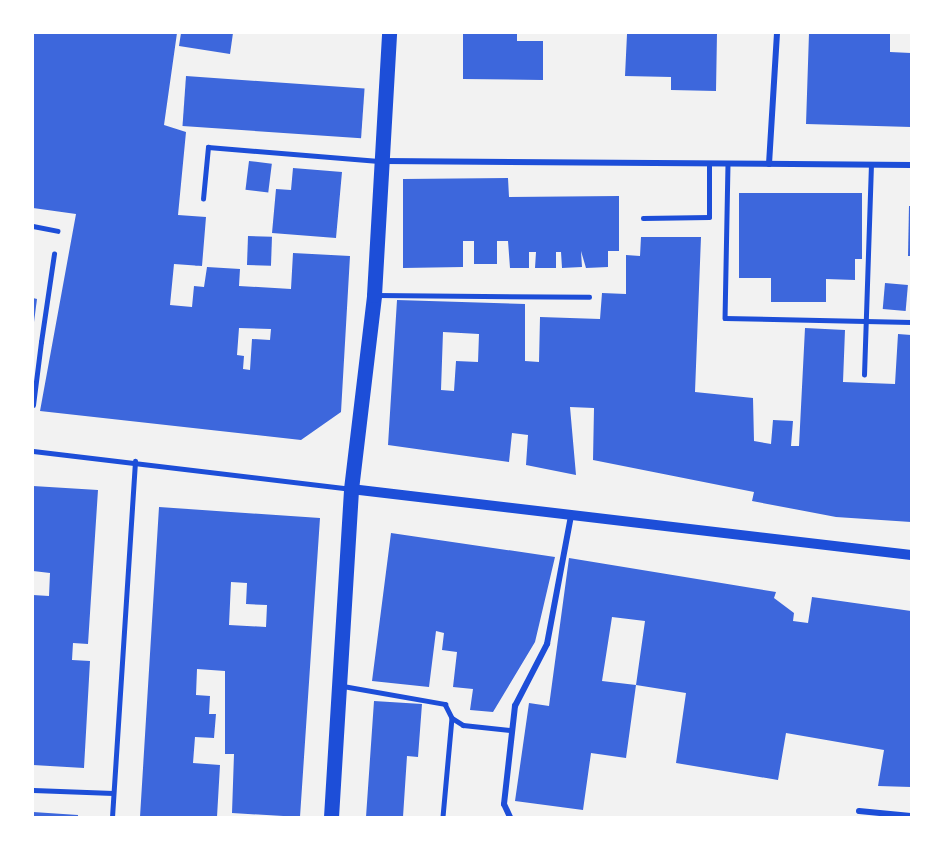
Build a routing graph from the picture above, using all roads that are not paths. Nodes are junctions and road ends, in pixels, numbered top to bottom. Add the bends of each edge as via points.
1 (389, 33) edge
2 (777, 33) edge
3 (384, 161) junction
4 (709, 164) junction
5 (728, 164) junction
6 (769, 164) junction
7 (871, 165) junction
8 (911, 165) edge
9 (203, 199) dead end
10 (644, 218) dead end
11 (33, 226) edge
12 (58, 231) dead end
13 (54, 254) dead end
14 (374, 296) junction
15 (589, 297) dead end
16 (865, 321) junction
17 (911, 322) edge
18 (41, 342) joint
19 (864, 375) dead end
20 (33, 405) edge
21 (33, 451) edge
22 (135, 461) junction
23 (351, 489) junction
24 (571, 516) junction
25 (911, 555) edge
26 (340, 686) junction
27 (453, 718) junction
28 (510, 730) junction
29 (33, 790) edge
30 (113, 793) junction
31 (859, 812) dead end
32 (112, 817) edge
33 (331, 817) edge
34 (442, 817) edge
35 (510, 817) edge
36 (911, 817) edge

1 - 3 main road
2 - 6 street
3 - 4 street
3 - 9 lane via 207,147
3 - 14 main road
4 - 5 street
4 - 10 lane via 710,217
5 - 6 street
5 - 16 lane via 725,318
6 - 7 street
7 - 8 street
7 - 16 lane
11 - 12 lane
13 - 18 lane
14 - 15 lane
14 - 23 main road
16 - 17 lane
16 - 19 lane
18 - 20 street
21 - 22 street
22 - 23 street
22 - 30 street
23 - 24 street
23 - 26 main road
24 - 25 street
24 - 28 street via 547,644 515,706
26 - 27 lane via 433,698 446,704
26 - 33 main road
27 - 28 lane via 463,725
27 - 34 lane
28 - 35 street via 504,804
29 - 30 street
30 - 32 street
31 - 36 street

